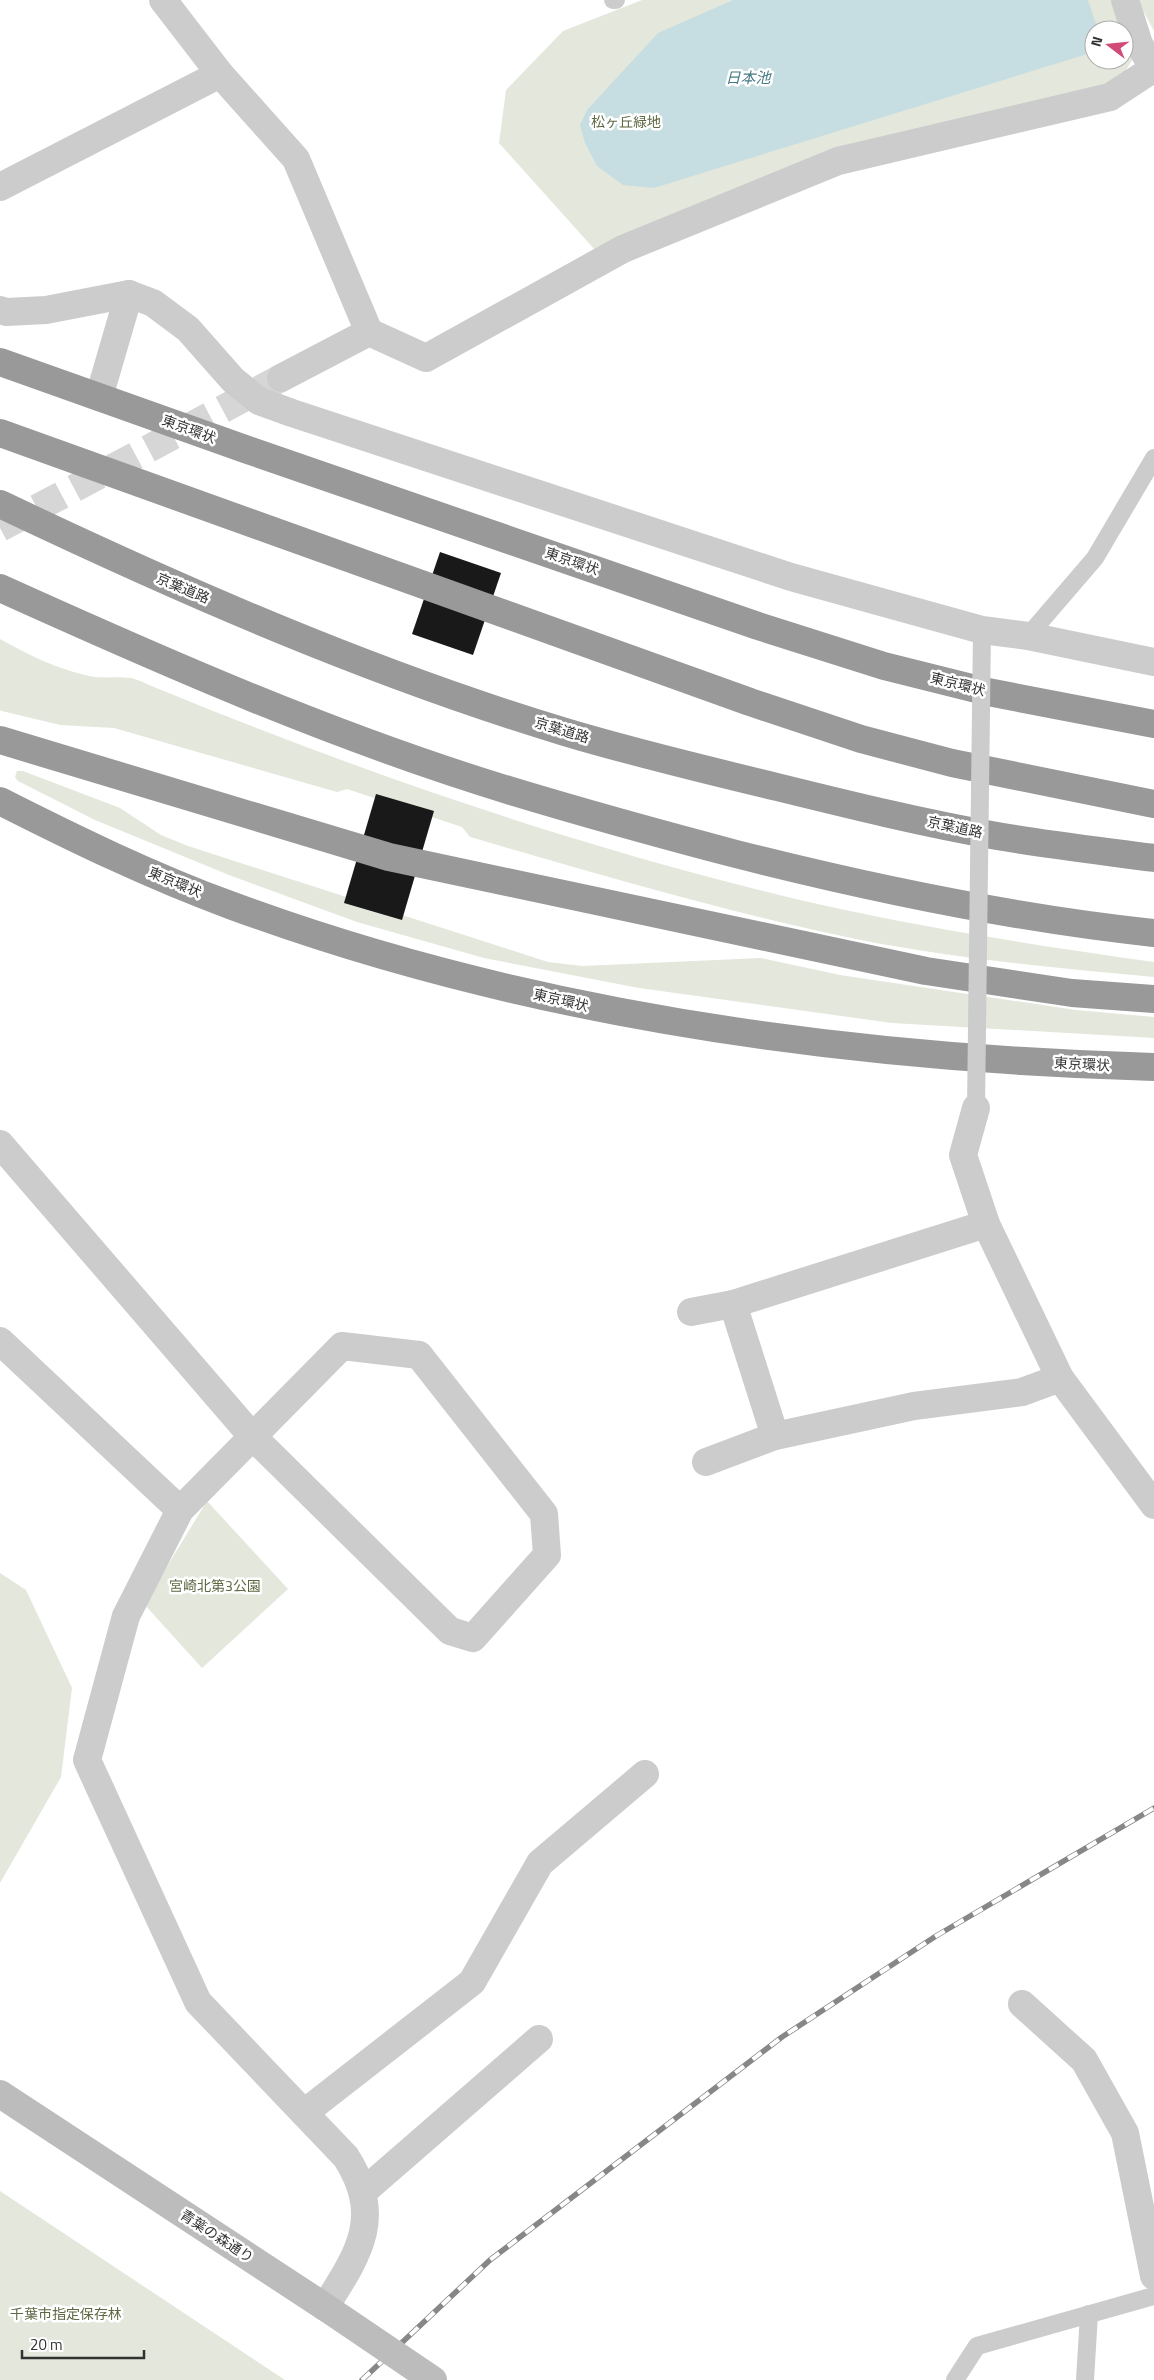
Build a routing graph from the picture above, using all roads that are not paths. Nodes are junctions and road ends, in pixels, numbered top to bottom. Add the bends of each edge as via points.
1 (163, 0) edge
2 (1125, 0) edge
3 (1153, 69) edge
4 (220, 74) junction
5 (0, 187) edge
6 (129, 294) junction
7 (0, 310) edge
8 (369, 332) junction
9 (0, 362) edge
10 (281, 378) tunnel mouth
11 (99, 397) junction
12 (0, 433) edge
13 (1154, 458) edge
14 (0, 504) edge
15 (0, 588) edge
16 (982, 630) junction
17 (1028, 636) junction
18 (1154, 662) edge
19 (1154, 724) edge
20 (0, 740) edge
21 (0, 801) edge
22 (1154, 804) edge
23 (1154, 858) edge
24 (1154, 933) edge
25 (1154, 999) edge
26 (1154, 1067) edge
27 (976, 1108) joint
28 (0, 1144) edge
29 (986, 1224) junction
30 (733, 1304) junction
31 (691, 1312) dead end
32 (0, 1341) edge
33 (1060, 1378) junction
34 (252, 1436) junction
35 (775, 1436) junction
36 (706, 1462) dead end
37 (1151, 1488) edge
38 (180, 1510) junction
39 (645, 1774) dead end
40 (1022, 2004) dead end
41 (540, 2039) dead end
42 (0, 2094) edge
43 (304, 2113) junction
44 (363, 2192) junction
45 (1154, 2276) edge
46 (1154, 2296) edge
47 (325, 2308) junction
48 (1089, 2314) junction
49 (433, 2380) edge
50 (955, 2380) edge
51 (1085, 2380) edge

1 - 4 street
2 - 3 street via 1139,44
3 - 8 street via 1110,97 838,161 623,249 426,358
4 - 5 street
4 - 8 street via 296,159
6 - 7 street via 46,310
6 - 11 street
6 - 16 street via 153,303 188,329 233,380 259,401 791,577
8 - 10 street
9 - 11 highway, 東京環状
11 - 19 highway, 東京環状 via 758,626 884,666 988,692
12 - 22 highway via 861,740 952,763
13 - 17 lane via 1095,558
14 - 23 highway, 京葉道路 via 252,617 424,685 565,732 872,810 998,836
15 - 24 highway via 220,684 369,742 506,790 660,834 883,890 1019,915
16 - 17 street
16 - 27 lane, bridge
17 - 18 street
20 - 25 highway via 390,857 926,972 1072,993
21 - 26 highway, 東京環状 via 90,846 227,904 433,968 553,998 623,1014 846,1046 992,1059
27 - 29 street via 963,1155
28 - 34 street
29 - 30 street
29 - 33 street
30 - 31 street
30 - 35 street
32 - 38 street
33 - 35 street via 1022,1392 914,1406
33 - 37 street
34 - 34 street via 450,1632 473,1638 548,1555 544,1514 420,1354 342,1346
34 - 38 street
35 - 36 street
38 - 43 street via 126,1616 87,1760 198,2002
39 - 43 street via 540,1863 472,1982
40 - 45 street via 1084,2060 1126,2133
41 - 44 street
42 - 47 street, 青葉の森通り
43 - 44 street via 346,2157
44 - 47 street via 367,2212 363,2235 349,2269
46 - 48 lane
47 - 49 street, 青葉の森通り, bridge
48 - 50 lane via 978,2346
48 - 51 lane

